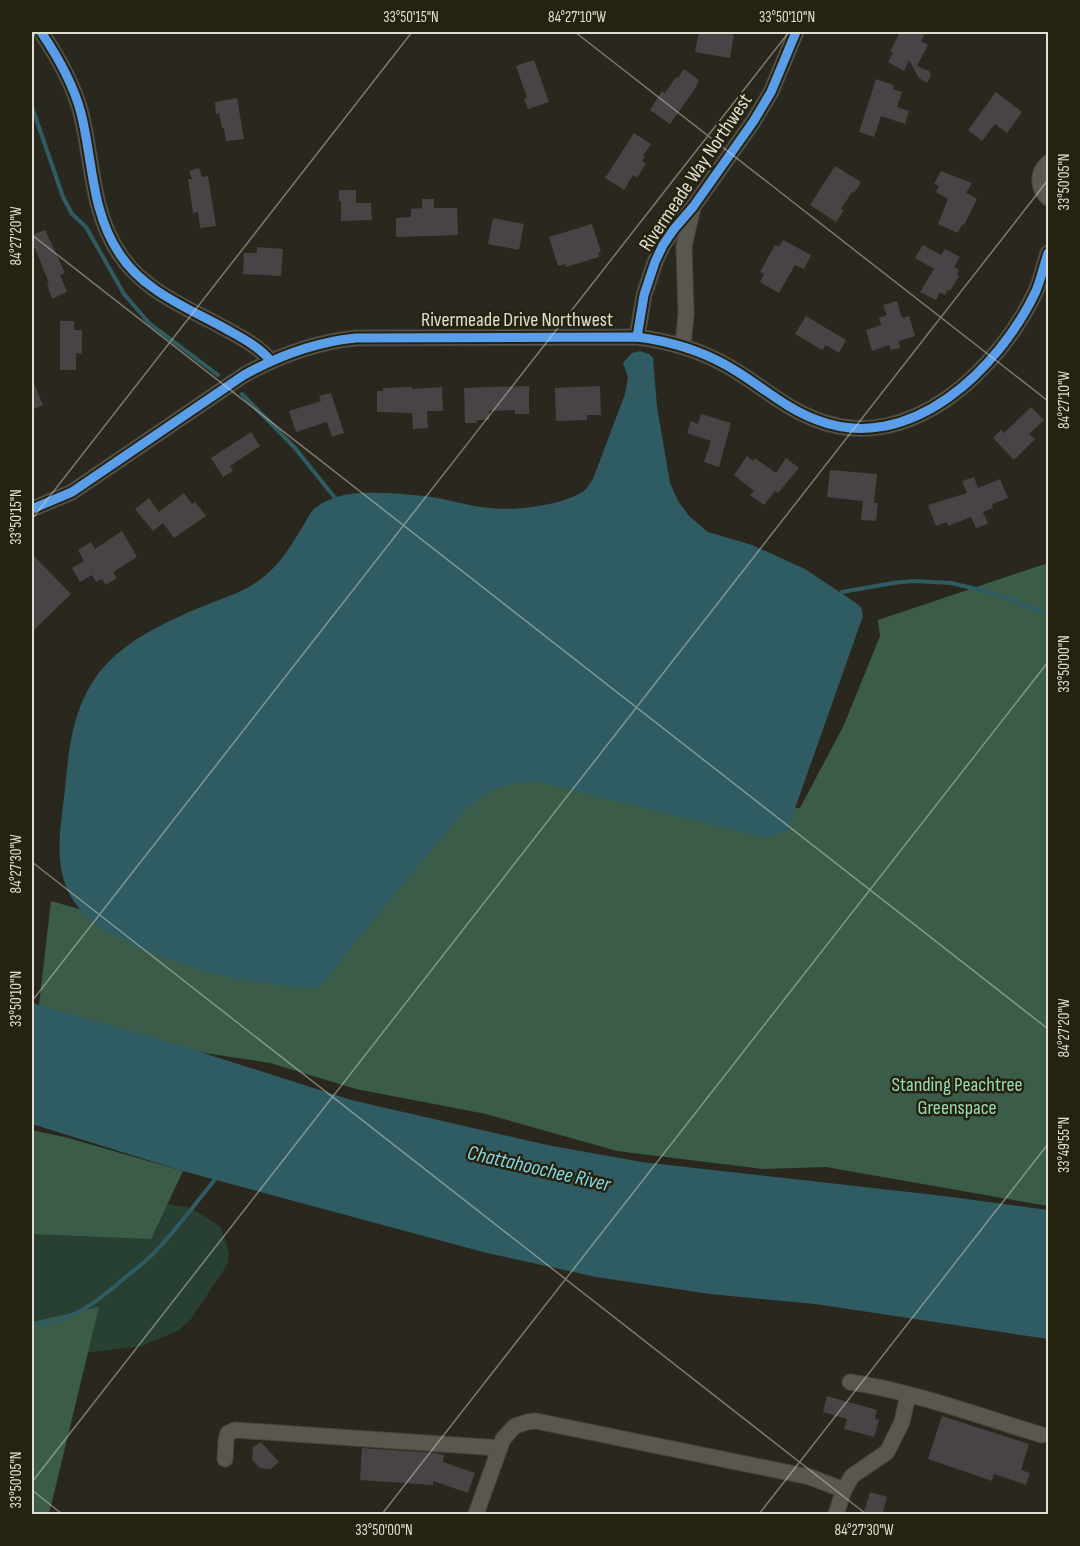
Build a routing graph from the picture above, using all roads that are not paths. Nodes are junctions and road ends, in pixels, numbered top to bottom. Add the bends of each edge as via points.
1 (41, 32) edge
2 (796, 32) edge
3 (1048, 163) edge
4 (1048, 198) edge
5 (693, 207) junction
6 (1048, 253) edge
7 (637, 337) junction
8 (683, 346) junction
9 (270, 360) junction
10 (32, 509) edge
11 (850, 1382) dead end
12 (908, 1395) junction
13 (1042, 1435) dead end
14 (500, 1448) junction
15 (225, 1459) dead end
16 (844, 1490) junction
17 (476, 1515) edge
18 (836, 1515) edge

1 - 9 street via 76,98 99,211 120,255 156,291 253,344
2 - 5 street, Rivermeade Way Northwest via 765,102
3 - 4 street via 1039,183
5 - 7 street, Rivermeade Way Northwest via 674,229 655,262
5 - 8 street via 684,246
6 - 8 street, Rivermeade Drive Northwest via 1036,290 1022,316 982,368 953,395 910,420 864,428 819,421 790,408 724,363
7 - 8 street, Rivermeade Drive Northwest
7 - 9 street, Rivermeade Drive Northwest via 356,338 312,345
9 - 10 street, Rivermeade Drive Northwest via 72,492
11 - 12 street
12 - 13 street
12 - 16 street via 902,1422 887,1452 856,1471
14 - 15 street via 235,1430 228,1433
14 - 16 street via 515,1426 536,1421 810,1477
14 - 17 street
16 - 18 street

